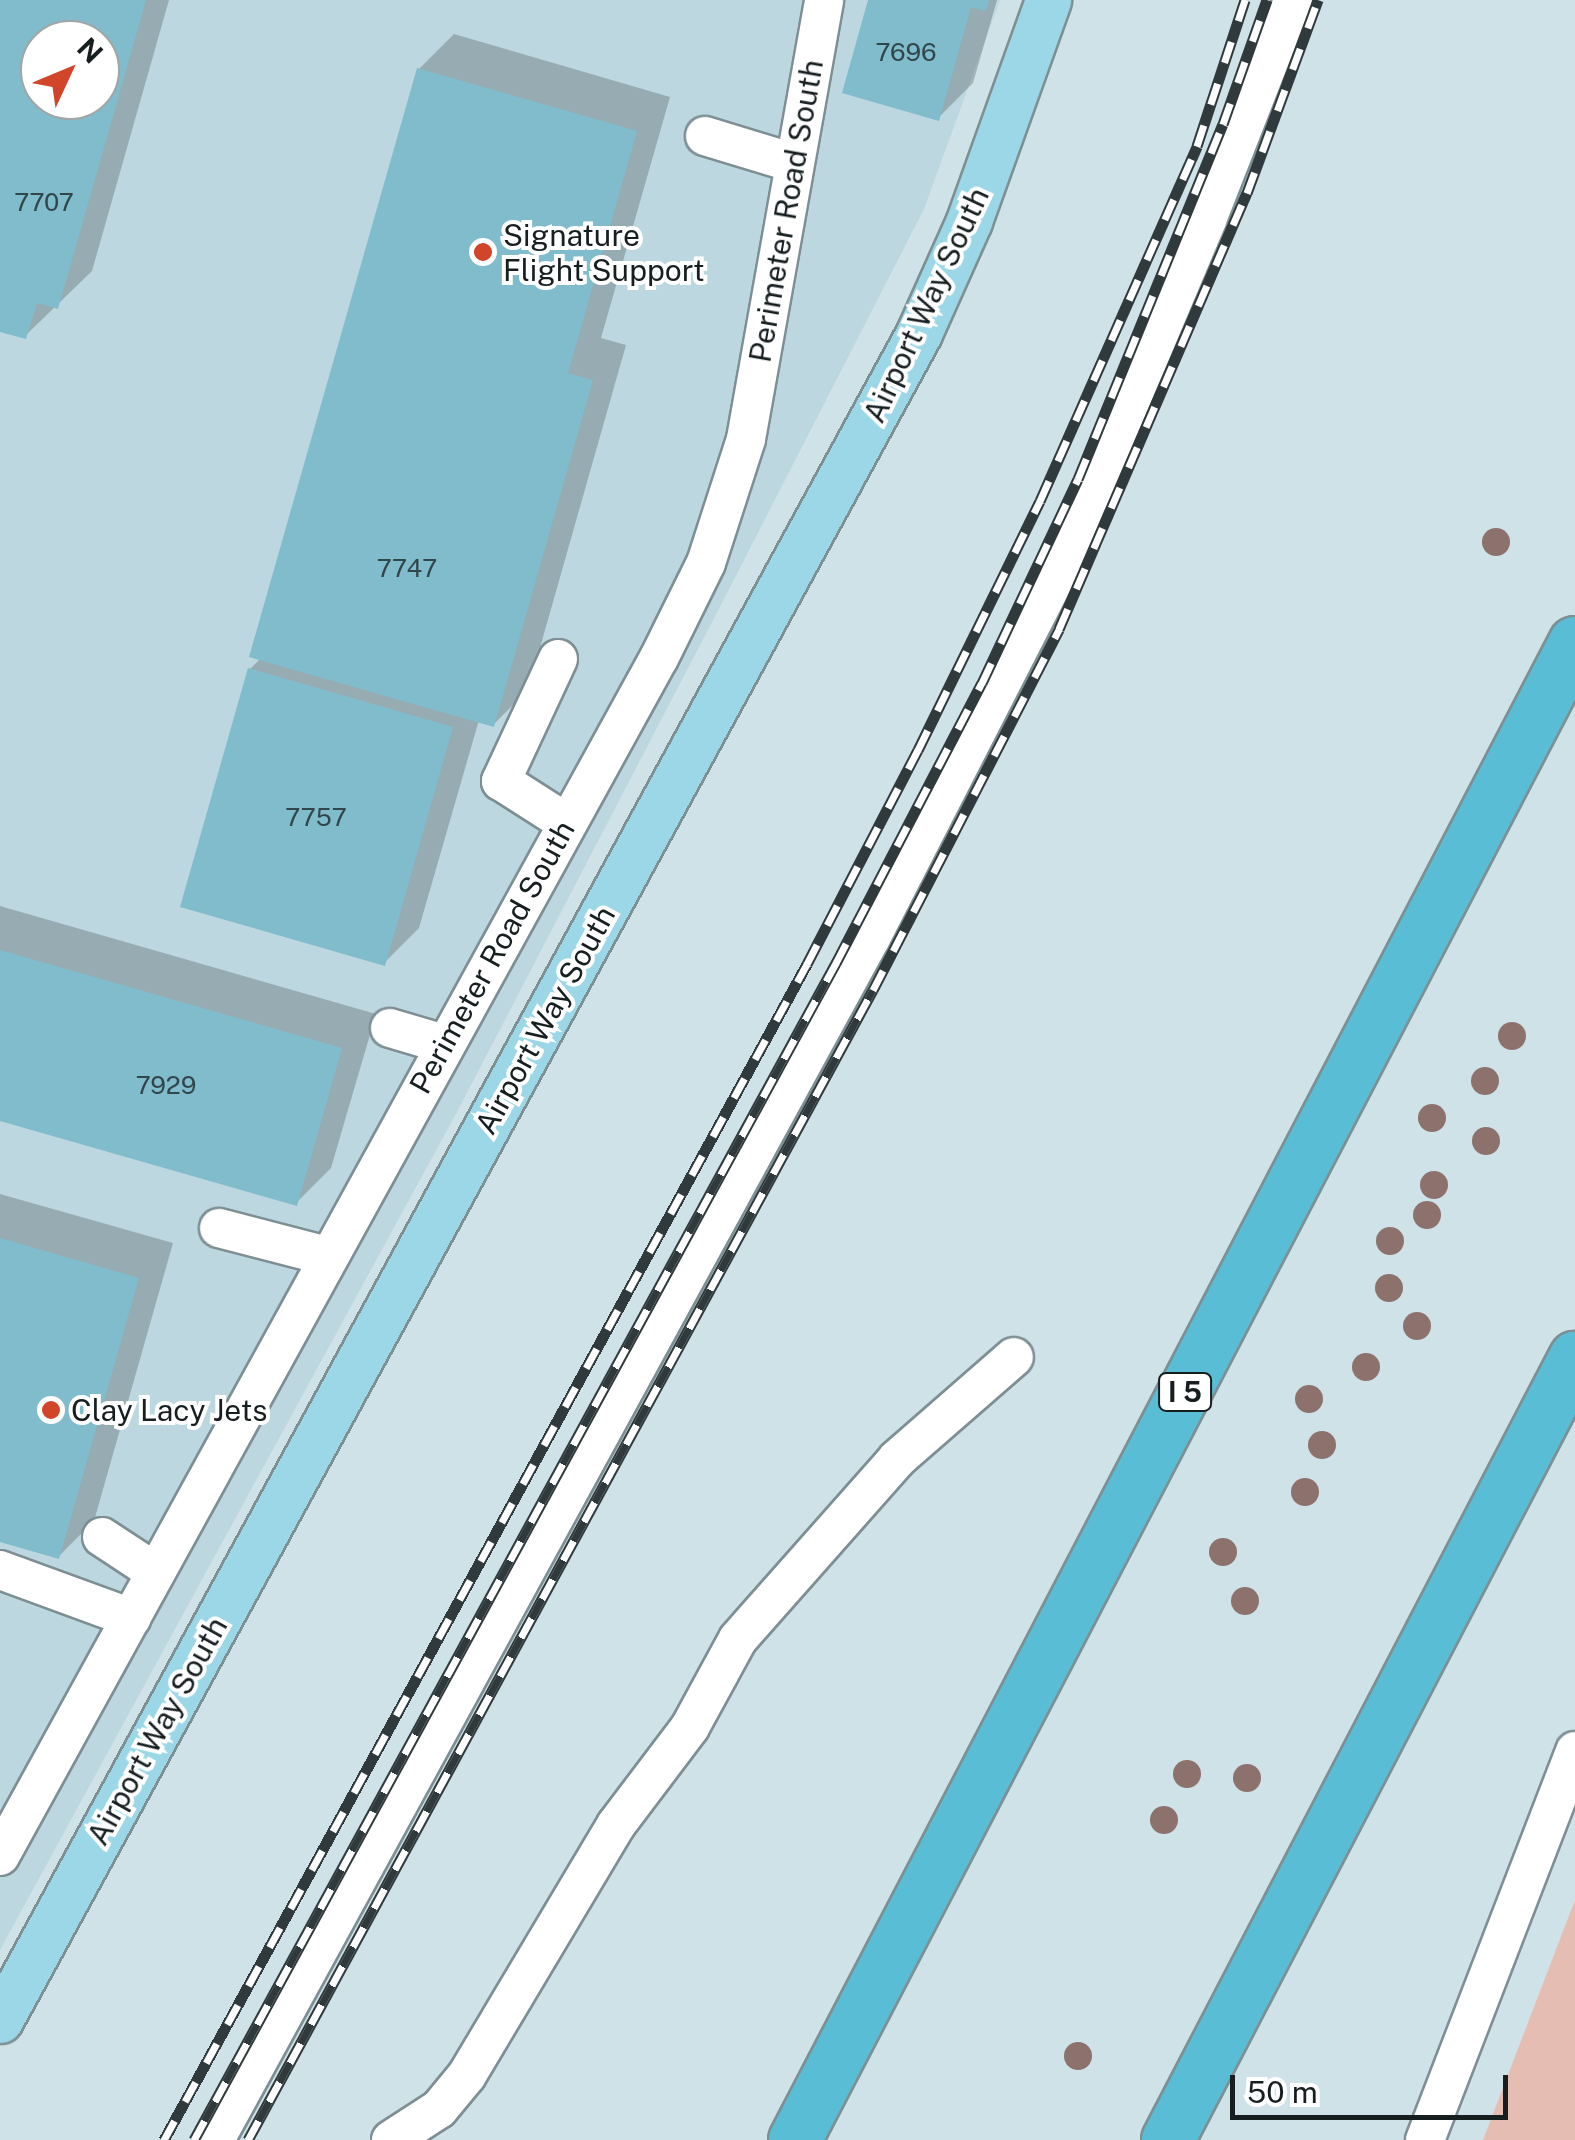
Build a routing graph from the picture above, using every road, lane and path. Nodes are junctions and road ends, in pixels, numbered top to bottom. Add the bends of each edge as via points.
1 (824, 0) edge
2 (1048, 0) edge
3 (1293, 0) edge
4 (706, 136) dead end
5 (794, 163) junction
6 (1575, 643) edge
7 (558, 658) dead end
8 (567, 823) junction
9 (390, 1028) dead end
10 (444, 1044) junction
11 (219, 1228) dead end
12 (327, 1256) junction
13 (1014, 1357) dead end
14 (1575, 1358) edge
15 (102, 1537) dead end
16 (0, 1570) edge
17 (156, 1572) junction
18 (131, 1618) junction
19 (1575, 1751) edge
20 (0, 1856) edge
21 (0, 2020) edge
22 (216, 2140) edge
23 (391, 2140) edge
24 (795, 2140) edge
25 (1168, 2140) edge
26 (1424, 2140) edge

1 - 5 street, Perimeter Road South
2 - 21 main road, Airport Way South via 976,202 918,332
3 - 22 street via 1061,566 871,938
4 - 5 street
5 - 8 street, Perimeter Road South via 746,439 728,502 667,642
6 - 24 highway, I 5
7 - 8 street via 501,781
8 - 10 street, Perimeter Road South
9 - 10 street
10 - 12 street, Perimeter Road South
11 - 12 street
12 - 17 street, Perimeter Road South
13 - 23 street via 897,1458 738,1639 690,1727 616,1825 467,2075 440,2110
14 - 25 highway
15 - 17 street
16 - 18 street
17 - 18 street, Perimeter Road South
18 - 20 street, Perimeter Road South
19 - 26 street

